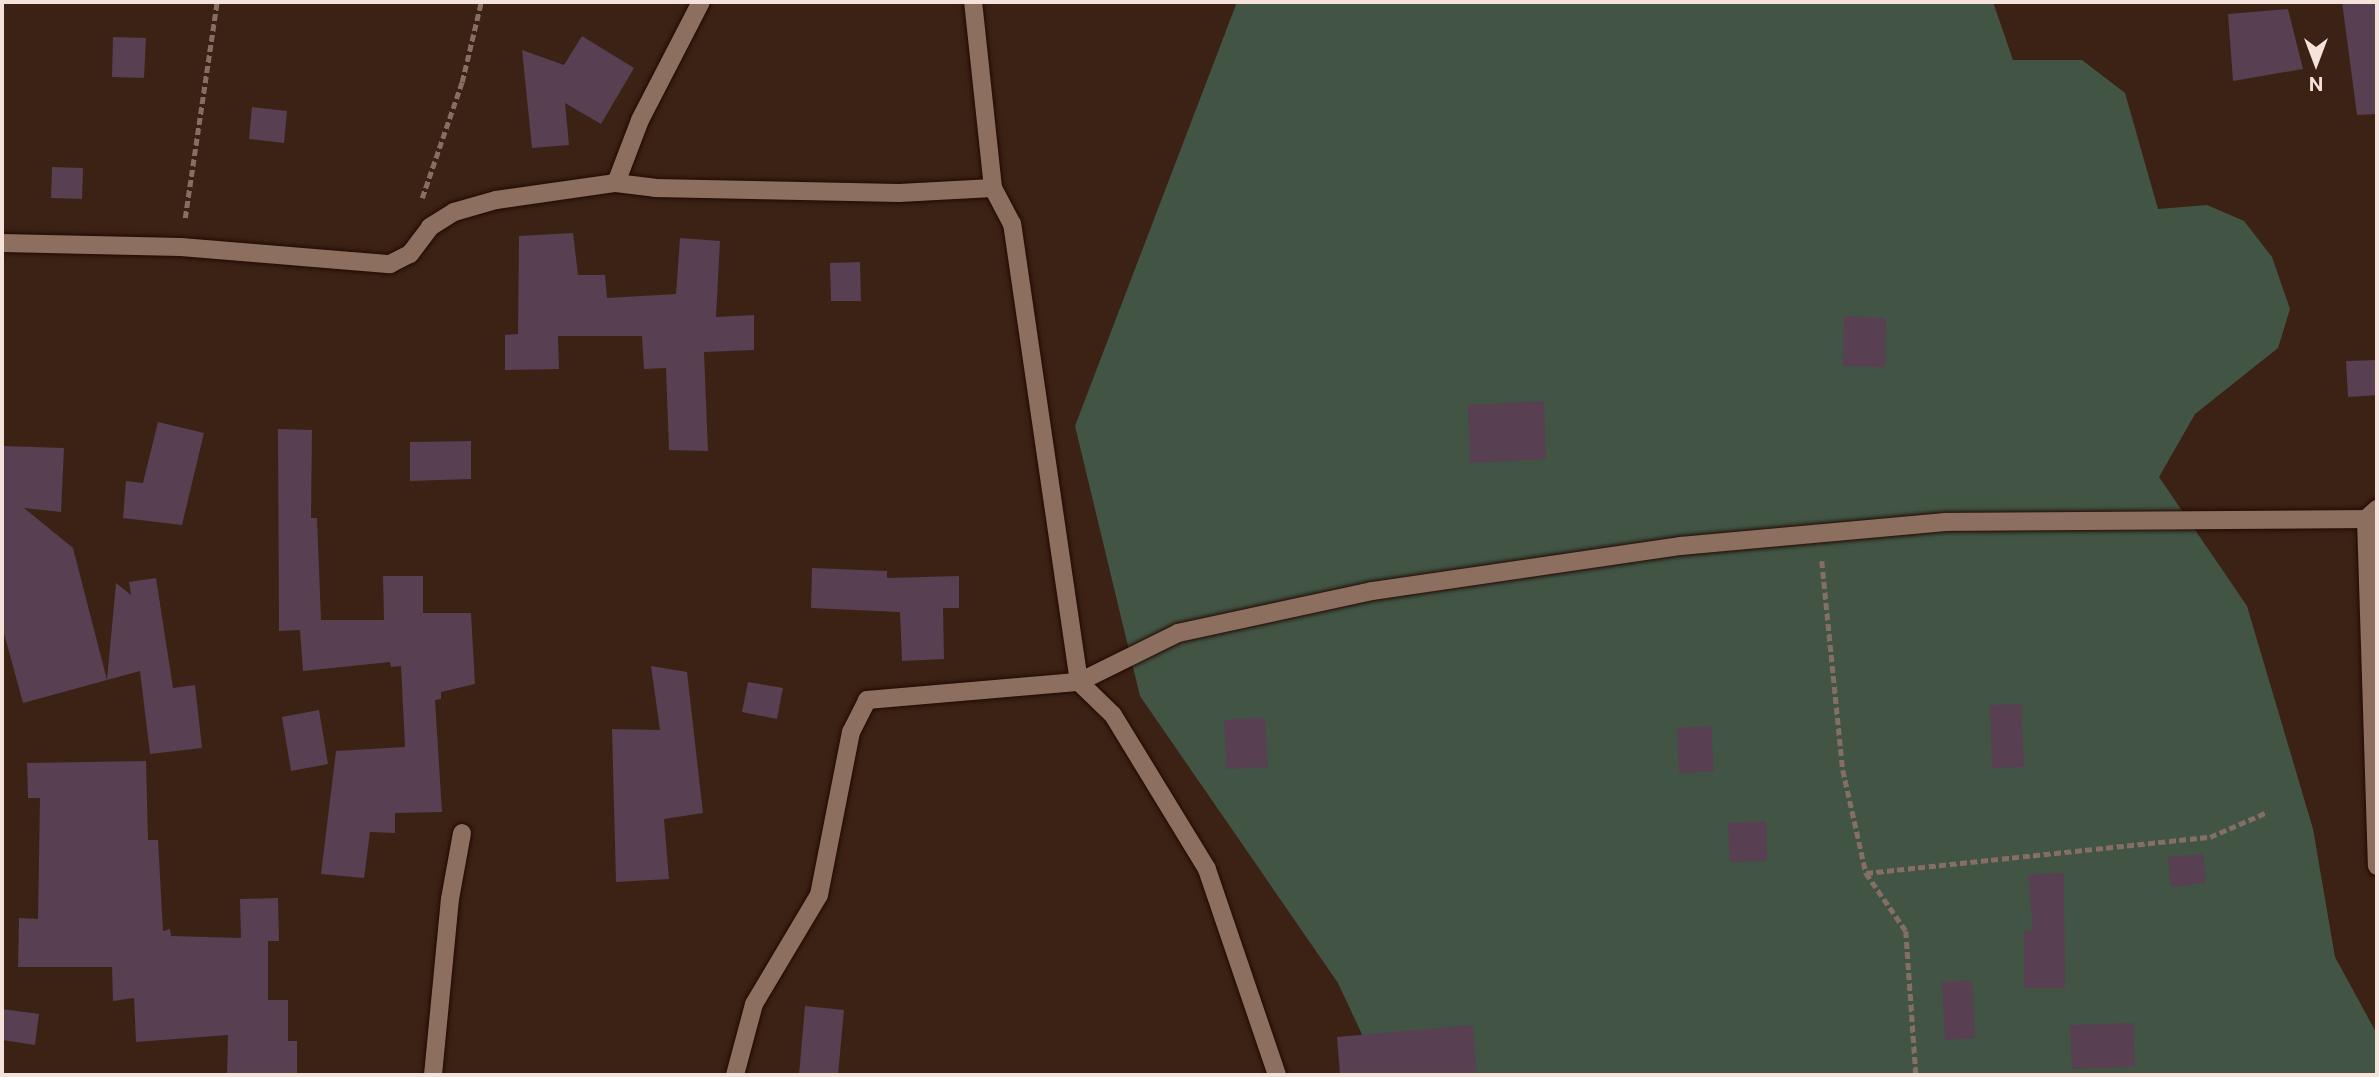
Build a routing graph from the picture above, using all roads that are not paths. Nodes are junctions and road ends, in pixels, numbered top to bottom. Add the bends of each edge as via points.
1 (701, 2) edge
2 (973, 2) edge
3 (616, 183) junction
4 (993, 188) junction
5 (2, 243) edge
6 (2372, 514) edge
7 (1079, 682) junction
8 (462, 833) dead end
9 (2377, 866) edge
10 (433, 1075) edge
11 (736, 1075) edge
12 (1277, 1075) edge

1 - 3 street via 640,120
2 - 4 street
3 - 4 street via 655,188 885,193
3 - 5 street via 496,200 454,212 430,227 411,254 390,264 181,247
4 - 7 street via 1012,223
6 - 7 street via 1945,522 1681,546 1372,592 1178,633
6 - 9 street
7 - 11 street via 867,700 852,732 819,895 754,1004
7 - 12 street via 1113,715 1207,869
8 - 10 street via 450,899

